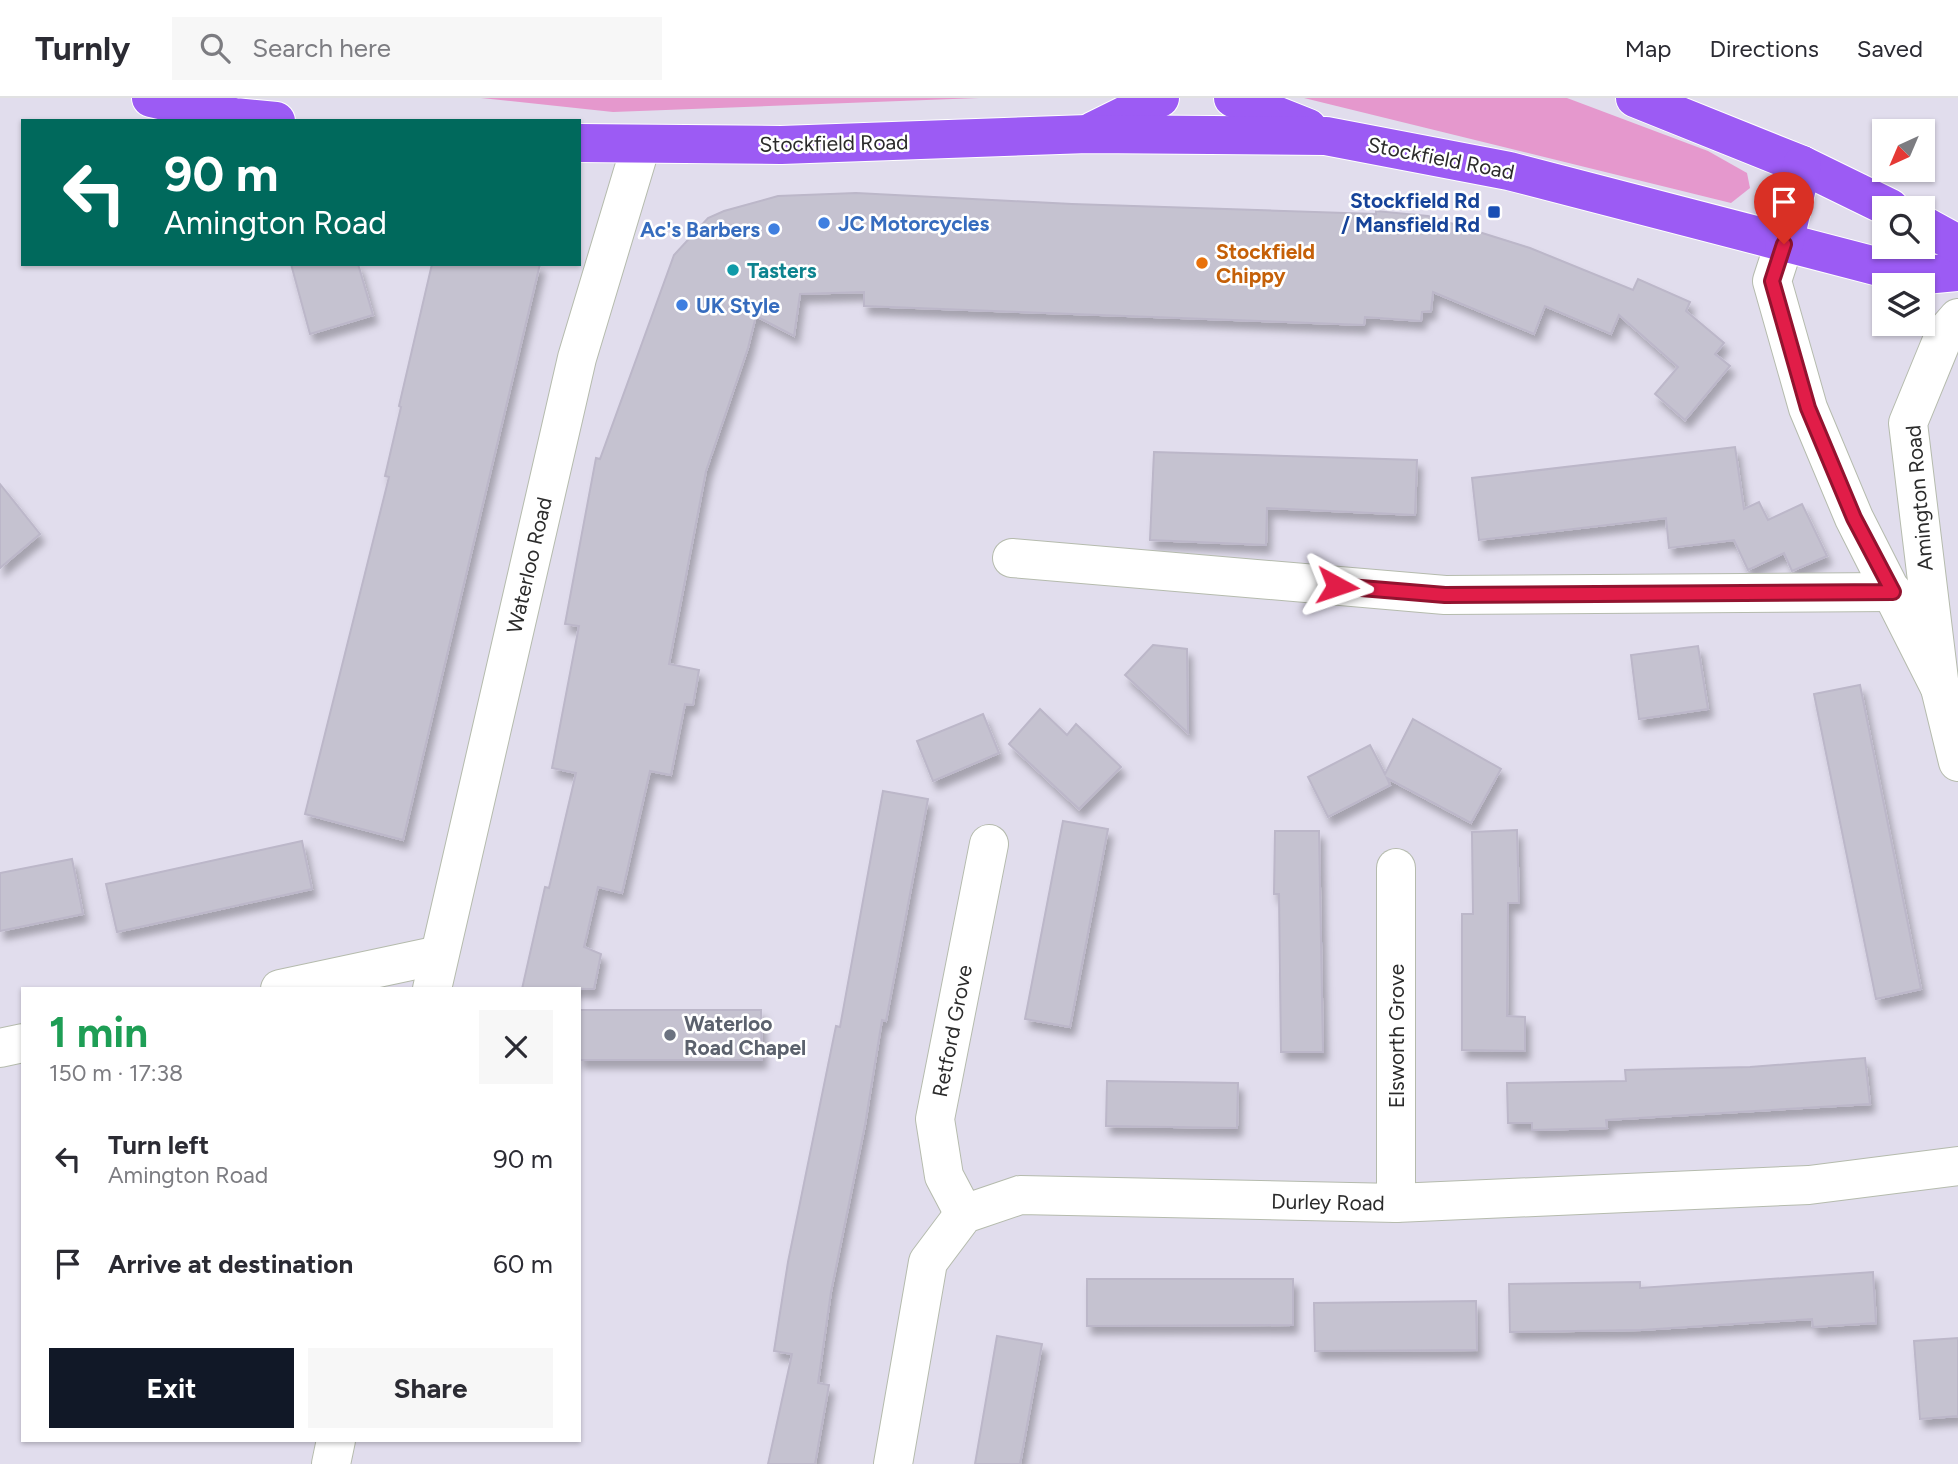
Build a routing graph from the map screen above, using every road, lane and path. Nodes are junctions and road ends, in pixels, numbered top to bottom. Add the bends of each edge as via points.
1 (151, 98) edge
2 (1160, 98) edge
3 (1233, 98) edge
4 (1635, 98) edge
5 (255, 119) edge
6 (1088, 134) junction
7 (1326, 136) junction
8 (581, 143) edge
9 (641, 145) junction
10 (1802, 165) junction
11 (1872, 199) edge
12 (1935, 232) edge
13 (1784, 244) junction
14 (1958, 244) edge
15 (1958, 272) edge
16 (1958, 318) edge
17 (1012, 558) dead end
18 (1893, 592) junction
19 (1940, 688) junction
20 (1958, 762) edge
21 (989, 844) dead end
22 (1395, 868) dead end
23 (436, 972) edge
24 (299, 987) edge
25 (21, 1043) edge
26 (0, 1048) edge
27 (1958, 1166) edge
28 (1396, 1203) junction
29 (964, 1214) junction
30 (336, 1442) edge
31 (331, 1464) edge
32 (893, 1464) edge

1 - 5 main road
2 - 6 main road, Stockfield Road
3 - 7 main road
4 - 10 main road
6 - 7 main road, Stockfield Road
6 - 9 main road, Stockfield Road
7 - 13 main road, Stockfield Road via 1508,171
8 - 9 main road, Stockfield Road
9 - 23 street, Waterloo Road via 577,358
10 - 11 main road
10 - 13 main road
12 - 14 main road
13 - 15 main road, Stockfield Road via 1914,276
13 - 18 street, Amington Road via 1772,281 1808,408 1854,518
16 - 19 street, Amington Road via 1945,333 1908,423
17 - 18 street via 1445,595
18 - 19 street, Amington Road
19 - 20 street, Amington Road
21 - 29 street, Retford Grove via 935,1119 944,1176
22 - 28 street, Elsworth Grove
23 - 24 street
25 - 26 street
27 - 28 street, Durley Road via 1810,1185
28 - 29 street, Durley Road via 1020,1195
29 - 32 street via 928,1262
30 - 31 street

